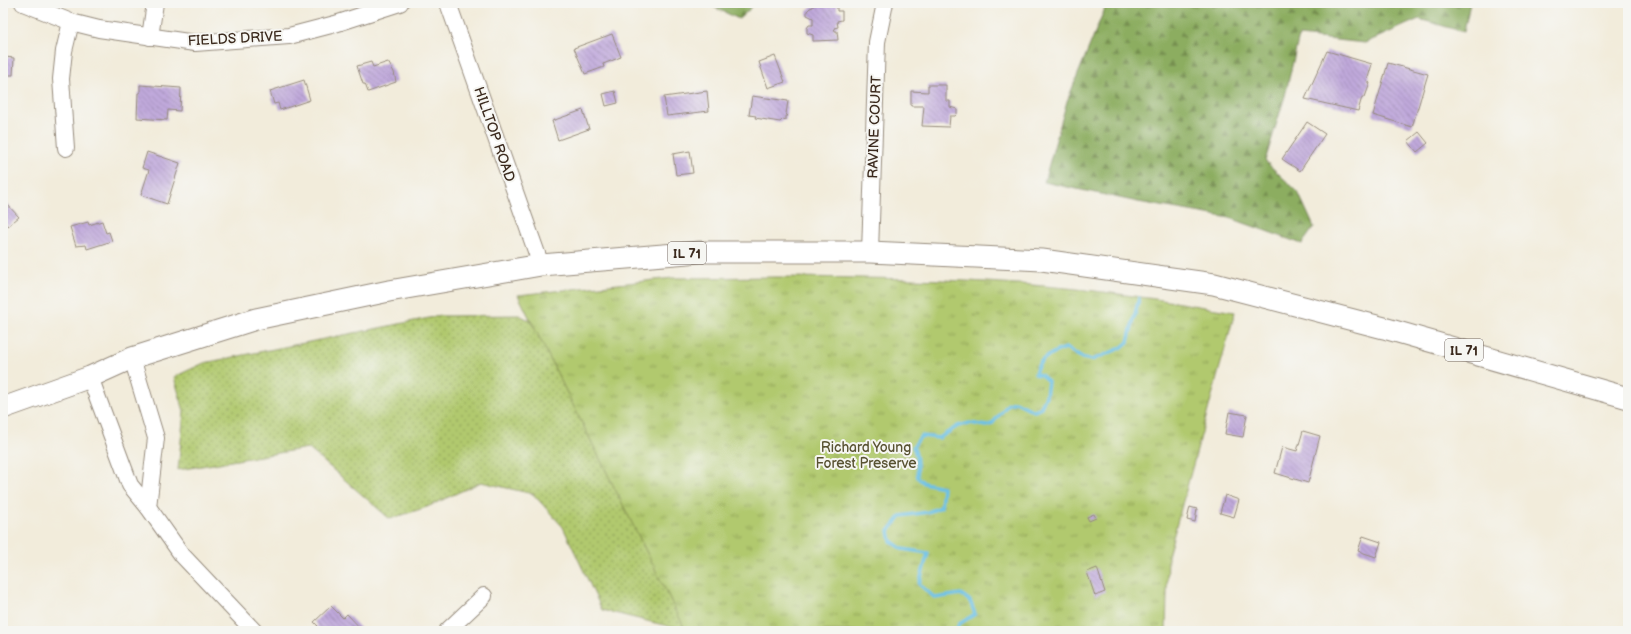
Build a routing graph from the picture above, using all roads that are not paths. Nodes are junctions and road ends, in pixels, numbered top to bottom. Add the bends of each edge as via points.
1 (23, 3) edge
2 (155, 3) edge
3 (400, 3) edge
4 (448, 3) edge
5 (885, 3) edge
6 (71, 22) junction
7 (150, 37) junction
8 (66, 148) dead end
9 (870, 252) junction
10 (541, 265) junction
11 (132, 358) junction
12 (90, 376) junction
13 (1628, 398) edge
14 (3, 408) edge
15 (148, 507) junction
16 (484, 596) dead end
17 (254, 631) edge
18 (447, 631) edge

1 - 6 street, FIELDS DRIVE
2 - 7 street
3 - 7 street, FIELDS DRIVE via 289,36 195,43
4 - 10 street, HILLTOP ROAD
5 - 9 street, RAVINE COURT via 877,42
6 - 7 street, FIELDS DRIVE
6 - 8 street via 61,79
9 - 10 main road, IL 71 via 700,252
9 - 13 main road, IL 71 via 1042,260 1214,284 1399,332
10 - 11 main road, IL 71 via 389,291 256,319
11 - 12 main road, IL 71
11 - 15 street via 156,438
12 - 14 main road, IL 71
12 - 15 street via 130,485
15 - 17 street via 182,555
16 - 18 street

